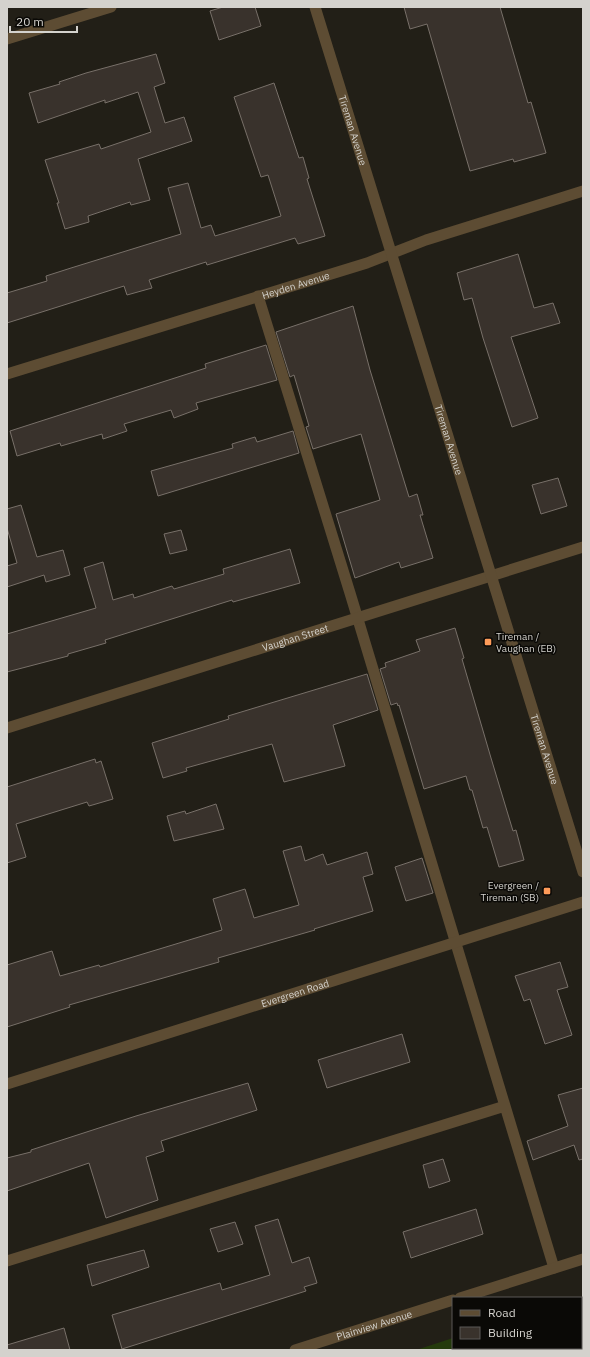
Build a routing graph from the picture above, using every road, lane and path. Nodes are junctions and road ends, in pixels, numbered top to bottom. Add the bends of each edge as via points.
1 (111, 7) edge
2 (315, 7) edge
3 (7, 40) edge
4 (583, 190) edge
5 (392, 254) junction
6 (258, 296) junction
7 (7, 374) edge
8 (583, 547) edge
9 (492, 575) junction
10 (358, 618) junction
11 (7, 728) edge
12 (583, 872) edge
13 (583, 902) edge
14 (456, 942) junction
15 (7, 1084) edge
16 (505, 1106) junction
17 (583, 1259) edge
18 (7, 1260) edge
19 (554, 1268) junction
20 (463, 1297) edge
21 (452, 1300) edge
22 (295, 1350) edge

1 - 3 street
2 - 5 street, Tireman Avenue
4 - 5 street, Heyden Avenue via 426,240
5 - 6 street, Heyden Avenue
5 - 9 street, Tireman Avenue
6 - 7 street, Heyden Avenue
6 - 10 street
8 - 9 street, Vaughan Street
9 - 10 street, Vaughan Street
9 - 12 street, Tireman Avenue
10 - 11 street, Vaughan Street
10 - 14 street
13 - 14 street, Evergreen Road
14 - 15 street, Evergreen Road
14 - 16 street
16 - 18 street
16 - 19 street
17 - 19 street
19 - 20 street
21 - 22 street, Plainview Avenue

